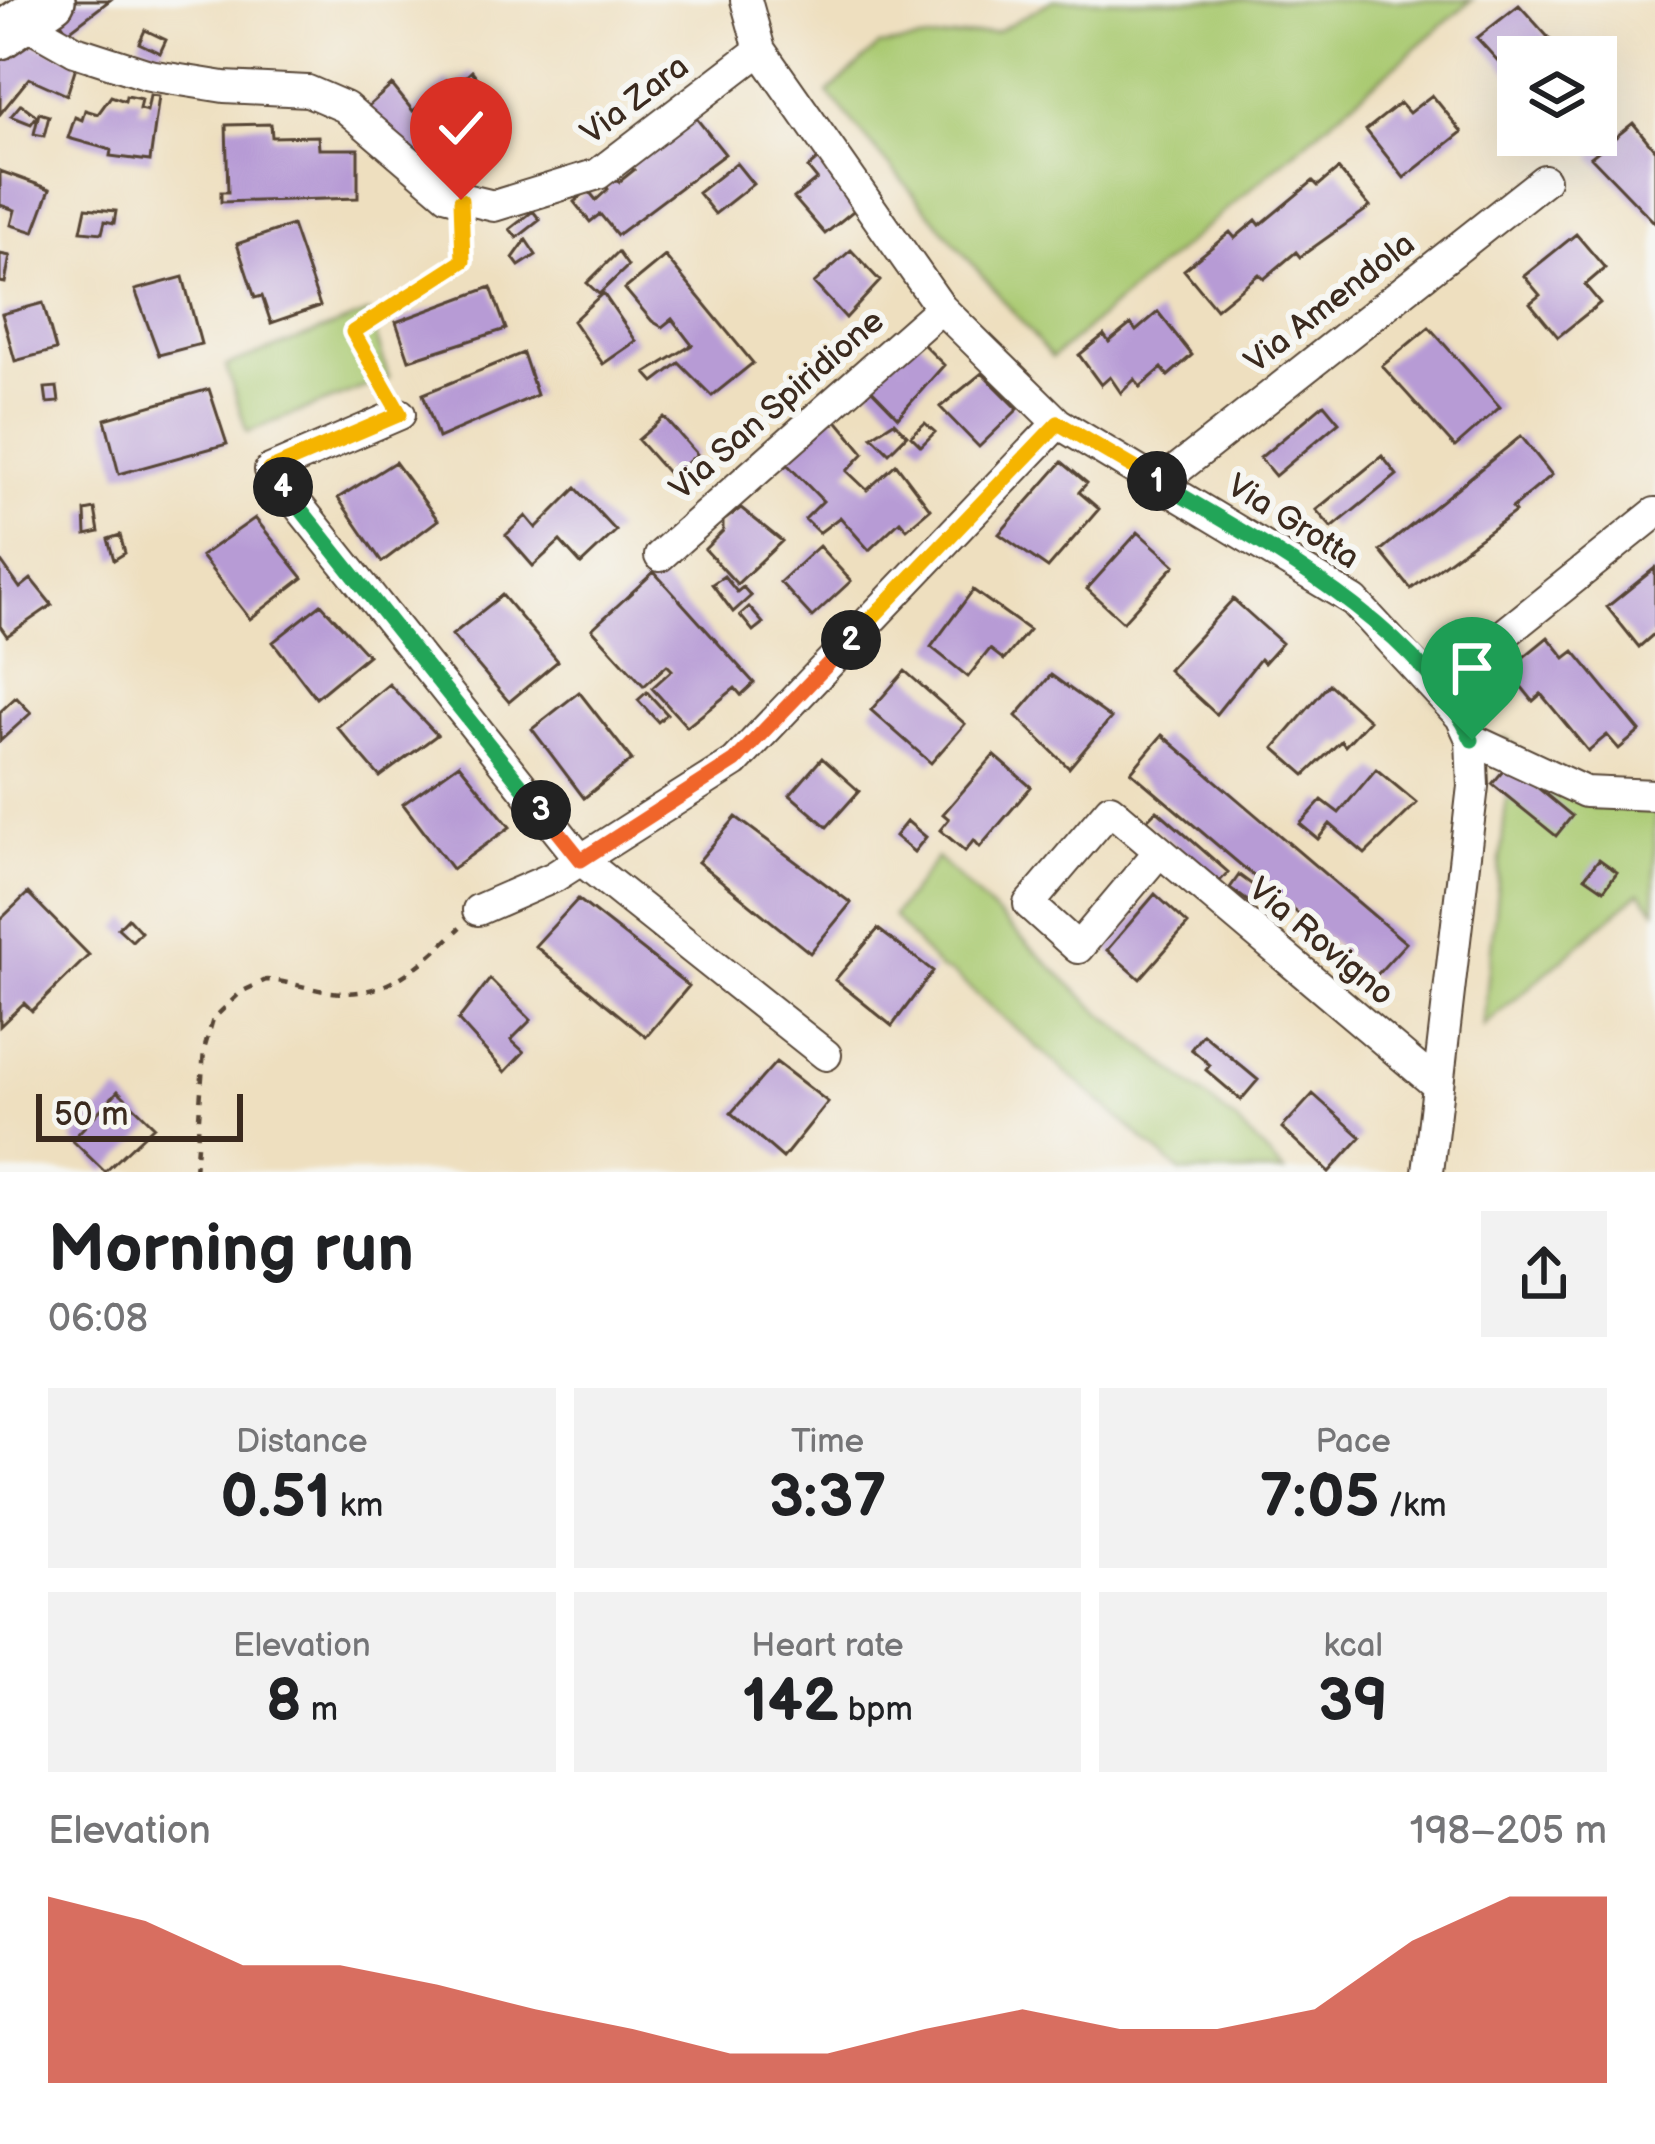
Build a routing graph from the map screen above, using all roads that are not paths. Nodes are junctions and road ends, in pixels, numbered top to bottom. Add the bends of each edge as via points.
1 (746, 0) edge
2 (24, 19) edge
3 (760, 50) junction
4 (1544, 180) dead end
5 (941, 308) junction
6 (400, 414) road end
7 (1058, 423) junction
8 (1160, 483) junction
9 (1655, 513) edge
10 (660, 556) dead end
11 (1497, 640) dead end
12 (1472, 740) junction
13 (1655, 795) edge
14 (1158, 853) junction
15 (581, 860) junction
16 (478, 910) road end
17 (826, 1055) dead end
18 (1438, 1086) junction
19 (1429, 1172) edge

1 - 3 street, Via Grotta
2 - 3 street, Via Zara via 76,51 148,75 308,91 345,107 461,200 494,206 598,174
3 - 5 street, Via Grotta
4 - 8 street, Via Amendola
5 - 7 street, Via Grotta
5 - 10 street, Via San Spiridione
6 - 15 street via 269,470
7 - 8 street, Via Grotta
7 - 15 street via 735,761
8 - 12 street, Via Grotta via 1354,602 1439,690
9 - 11 street
12 - 13 street via 1585,792
12 - 18 street
14 - 14 street, Via Rovigno via 1078,948 1030,904 1110,809
14 - 18 street, Via Rovigno
15 - 16 street
15 - 17 street
18 - 19 street

